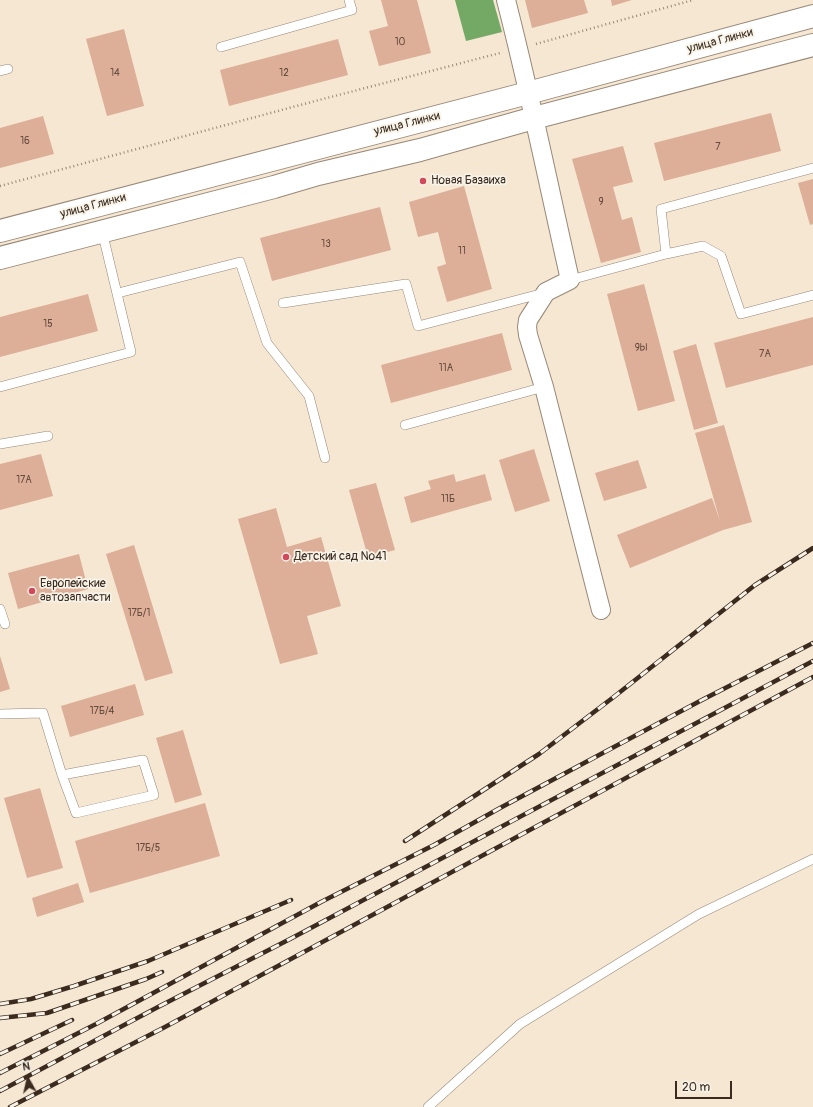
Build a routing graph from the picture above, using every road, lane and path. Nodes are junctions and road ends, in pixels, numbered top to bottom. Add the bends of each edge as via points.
1 (349, 0) edge
2 (506, 0) edge
3 (693, 0) edge
4 (813, 16) edge
5 (813, 45) edge
6 (221, 47) dead end
7 (518, 49) junction
8 (528, 93) junction
9 (534, 118) junction
10 (267, 160) junction
11 (813, 168) edge
12 (0, 186) edge
13 (274, 187) junction
14 (0, 231) edge
15 (102, 231) junction
16 (666, 254) junction
17 (0, 258) edge
18 (570, 280) junction
19 (546, 292) junction
20 (118, 293) junction
21 (813, 295) edge
22 (283, 303) dead end
23 (0, 387) edge
24 (544, 387) junction
25 (405, 425) dead end
26 (48, 436) dead end
27 (0, 444) edge
28 (325, 458) dead end
29 (0, 609) edge
30 (600, 610) dead end
31 (5, 624) dead end
32 (0, 714) edge
33 (62, 775) junction
34 (813, 859) edge
35 (428, 1107) edge

1 - 6 lane via 352,10
2 - 7 street
3 - 7 path
4 - 8 highway, улица Глинки
5 - 9 highway
7 - 8 street
7 - 12 path
8 - 9 street
8 - 10 highway, улица Глинки
9 - 13 highway
9 - 18 street
10 - 13 highway
10 - 14 highway, улица Глинки
11 - 16 lane via 661,209
13 - 15 highway
15 - 17 highway
15 - 20 lane
16 - 18 lane
16 - 21 lane via 703,246 721,256 741,314
18 - 19 street
19 - 22 lane via 418,326 406,284
19 - 24 street via 528,320 527,327
20 - 23 lane via 131,352
20 - 28 lane via 240,262 267,343 309,396
24 - 25 lane
24 - 30 street
26 - 27 lane
29 - 31 lane
32 - 33 lane via 43,713
33 - 33 lane via 76,814 154,795 143,760
34 - 35 lane via 699,914 520,1024

